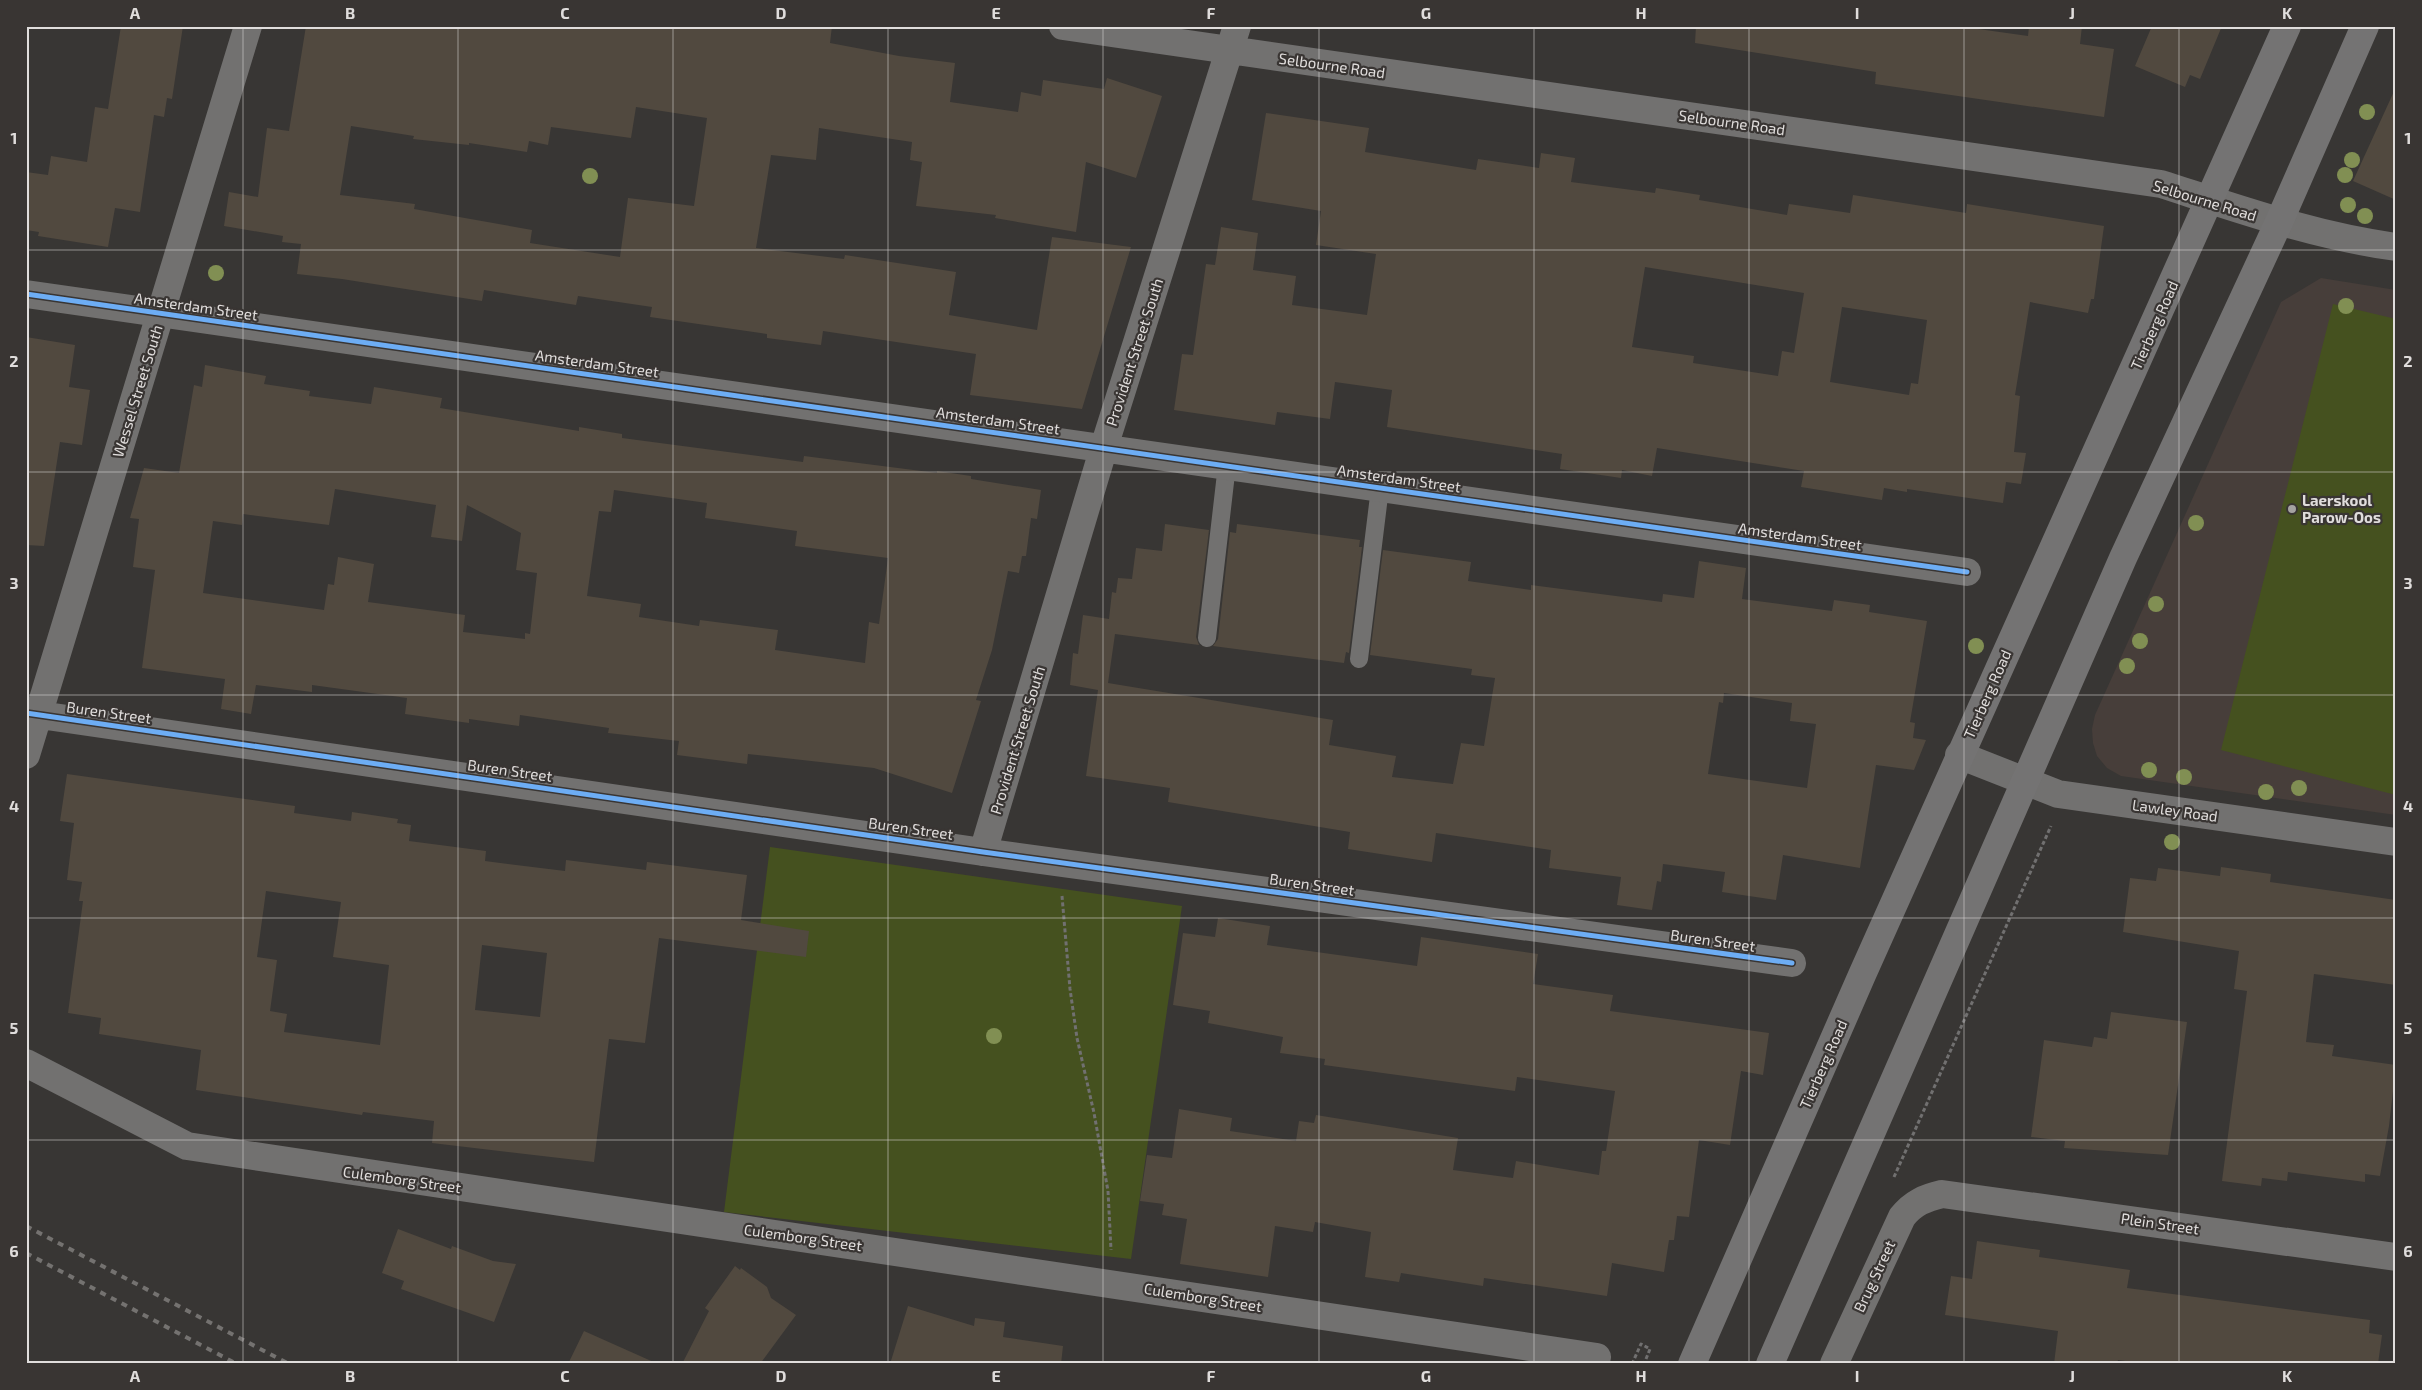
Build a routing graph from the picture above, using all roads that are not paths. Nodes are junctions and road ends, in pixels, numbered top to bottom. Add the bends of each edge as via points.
1 (248, 26) edge
2 (1063, 26) edge
3 (2287, 26) edge
4 (2364, 26) edge
5 (1234, 38) edge
6 (2210, 200) junction
7 (2279, 222) junction
8 (2396, 247) edge
9 (26, 294) edge
10 (161, 314) junction
11 (1104, 448) junction
12 (1226, 465) junction
13 (1380, 488) junction
14 (1967, 572) dead end
15 (1208, 638) dead end
16 (1359, 659) dead end
17 (32, 714) edge
18 (26, 755) edge
19 (1960, 756) junction
20 (2024, 782) junction
21 (2396, 842) edge
22 (983, 852) junction
23 (1792, 963) dead end
24 (26, 1063) edge
25 (1925, 1198) joint
26 (2396, 1257) edge
27 (1597, 1357) dead end
28 (1692, 1364) edge
29 (1770, 1364) edge
30 (1834, 1364) edge

1 - 10 street, Wessel Street South
2 - 5 street, Selbourne Road
3 - 6 main road, Tierberg Road
4 - 7 main road
5 - 6 street, Selbourne Road via 2151,183
5 - 11 street, Provident Street South
6 - 7 street, Selbourne Road
6 - 19 main road, Tierberg Road
7 - 8 street, Selbourne Road via 2350,240
7 - 20 main road via 2123,558
9 - 10 street, Amsterdam Street
10 - 11 street, Amsterdam Street
10 - 17 street, Wessel Street South
11 - 12 street, Amsterdam Street
11 - 22 street, Provident Street South
12 - 13 street, Amsterdam Street
12 - 15 lane
13 - 14 street, Amsterdam Street
13 - 16 lane
17 - 18 street, Wessel Street South
17 - 22 street, Buren Street
19 - 20 street, Lawley Road
19 - 28 main road, Tierberg Road
20 - 21 street, Lawley Road via 2058,794
20 - 29 main road
22 - 23 street, Buren Street
24 - 27 street, Culemborg Street via 187,1146
25 - 26 street, Plein Street via 1942,1194 1961,1195
25 - 30 street, Brug Street via 1910,1206 1902,1217

